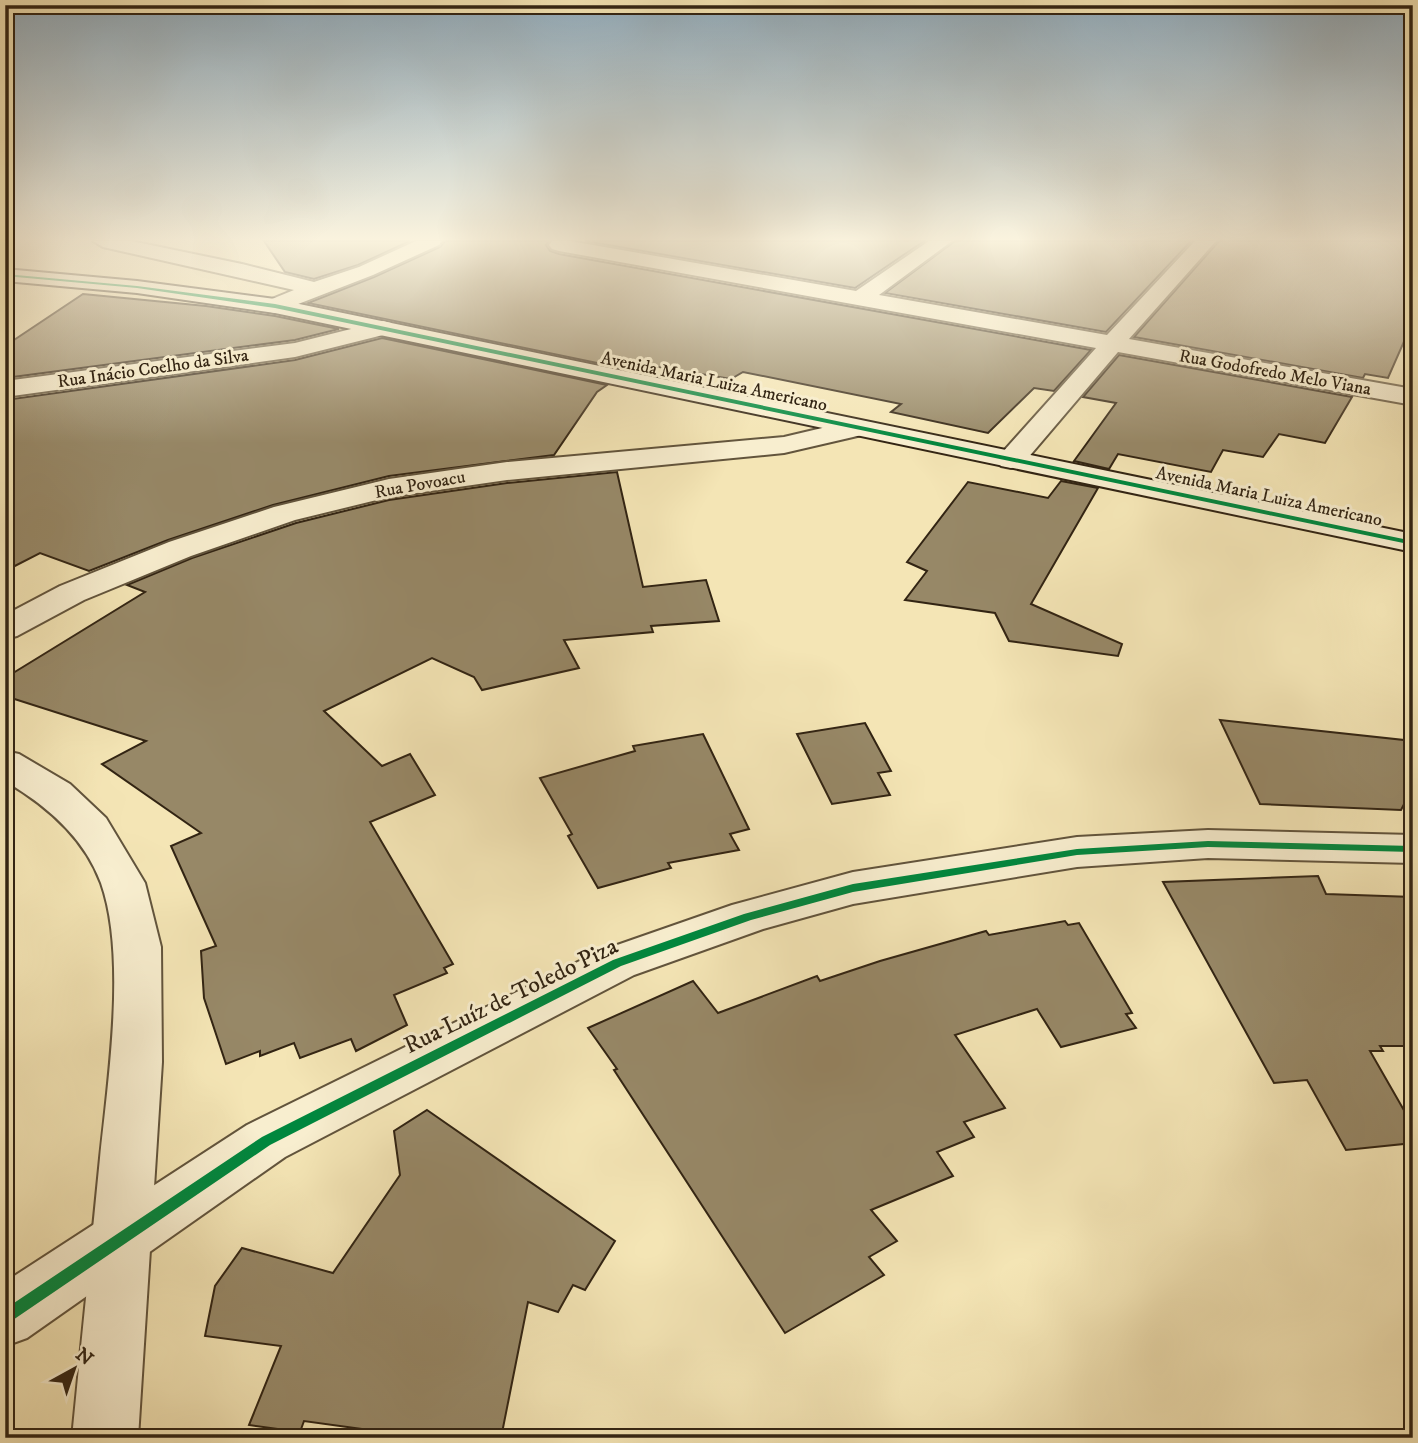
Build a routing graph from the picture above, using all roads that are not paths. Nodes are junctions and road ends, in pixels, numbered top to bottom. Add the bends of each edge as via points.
1 (286, 308) edge
2 (916, 308) edge
3 (1144, 308) edge
4 (383, 328) junction
5 (1111, 345) junction
6 (5, 389) edge
7 (1410, 390) edge
8 (856, 428) junction
9 (1011, 460) junction
10 (1413, 543) edge
11 (5, 629) edge
12 (5, 763) edge
13 (1413, 849) edge
14 (120, 1239) junction
15 (5, 1317) edge
16 (105, 1438) edge

1 - 4 street, Avenida Maria Luiza Americano
2 - 5 street, Rua Godofredo Melo Viana
3 - 5 street
4 - 6 street, Rua Inácio Coelho da Silva via 295,350
4 - 8 street, Avenida Maria Luiza Americano
5 - 7 street, Rua Godofredo Melo Viana
5 - 9 street
8 - 9 street, Avenida Maria Luiza Americano
8 - 11 street, Rua Povoacu via 784,446 507,471 389,488 285,513 180,549 72,593
9 - 10 street, Avenida Maria Luiza Americano
12 - 14 street via 55,793 92,828 122,883 136,947 136,1049
13 - 14 street, Rua Luíz de Toledo Piza via 1208,844 1077,852 853,888 748,917 618,963 462,1040 266,1141
14 - 15 street, Rua Luíz de Toledo Piza
14 - 16 street

